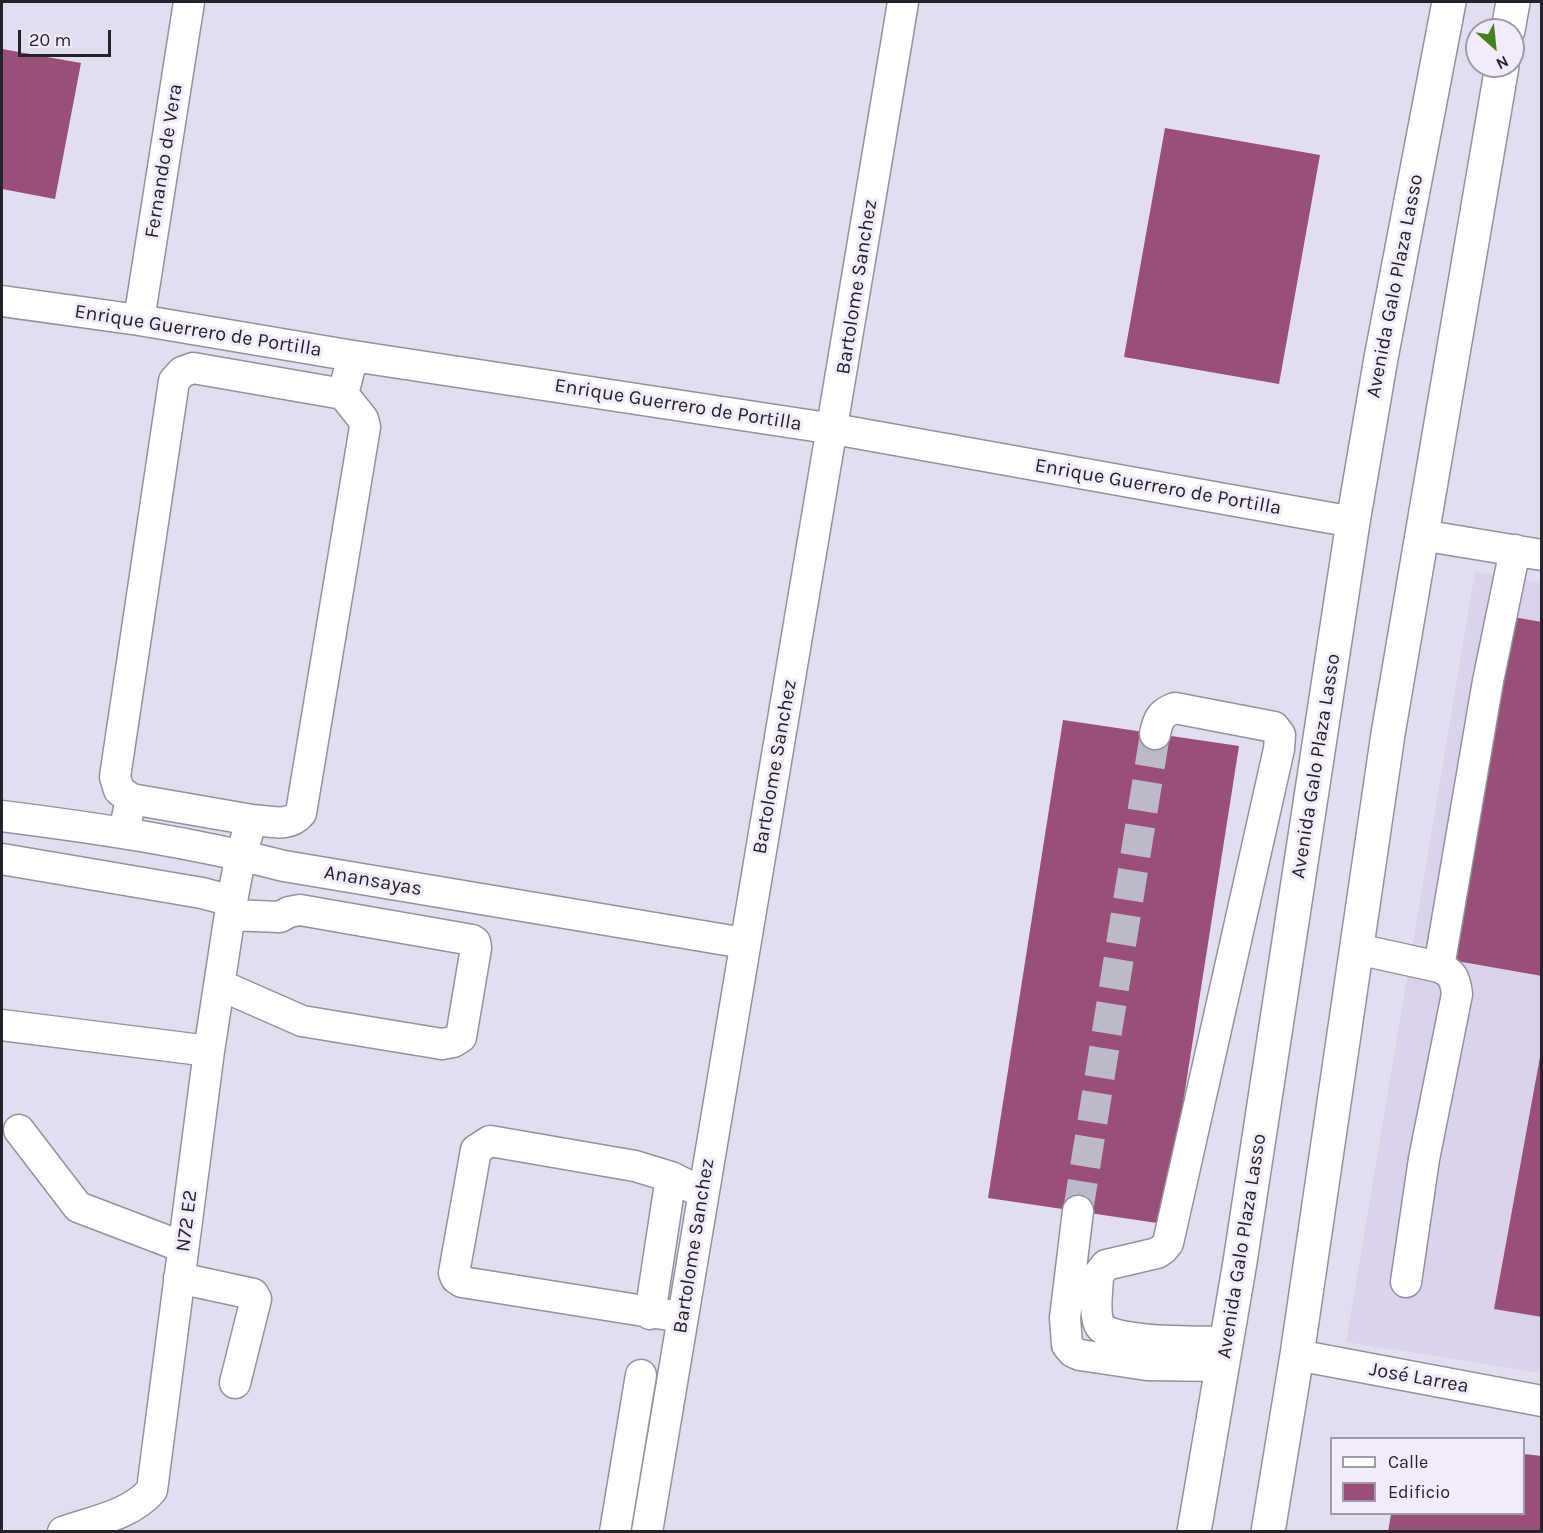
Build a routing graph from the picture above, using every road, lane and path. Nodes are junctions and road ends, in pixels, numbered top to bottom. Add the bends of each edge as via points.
1 (189, 2) edge
2 (903, 2) edge
3 (1449, 2) edge
4 (1513, 2) edge
5 (1510, 18) edge
6 (1500, 78) edge
7 (2, 301) edge
8 (140, 320) junction
9 (353, 356) junction
10 (343, 394) junction
11 (834, 429) junction
12 (1353, 522) junction
13 (1421, 535) junction
14 (1528, 552) edge
15 (1155, 734) tunnel mouth
16 (131, 799) junction
17 (2, 816) edge
18 (252, 820) junction
19 (124, 832) junction
20 (241, 854) junction
21 (2, 859) edge
22 (231, 908) junction
23 (744, 943) junction
24 (1357, 950) junction
25 (1439, 967) junction
26 (220, 985) junction
27 (2, 1025) edge
28 (209, 1051) junction
29 (19, 1130) dead end
30 (671, 1177) junction
31 (703, 1193) junction
32 (1078, 1211) tunnel mouth
33 (183, 1247) junction
34 (179, 1278) junction
35 (1406, 1282) dead end
36 (650, 1314) junction
37 (682, 1319) junction
38 (1225, 1354) junction
39 (1297, 1356) junction
40 (641, 1375) dead end
41 (235, 1383) dead end
42 (1542, 1401) edge
43 (63, 1532) edge
44 (615, 1532) edge
45 (647, 1532) edge
46 (1194, 1532) edge
47 (1268, 1532) edge

1 - 8 street, Fernando de Vera
2 - 11 street, Bartolome Sanchez
3 - 12 main road, Avenida Galo Plaza Lasso
4 - 5 main road
6 - 13 main road
7 - 8 street, Enrique Guerrero de Portilla
8 - 9 street, Enrique Guerrero de Portilla
9 - 10 street
9 - 11 street, Enrique Guerrero de Portilla
10 - 16 street via 193,369 182,372 174,381 115,777 120,789
10 - 18 street via 365,427 301,813 287,823
11 - 12 street, Enrique Guerrero de Portilla
11 - 23 street, Bartolome Sanchez
12 - 38 main road, Avenida Galo Plaza Lasso
13 - 14 street
13 - 24 main road
14 - 25 street via 1488,681
15 - 38 street via 1158,720 1165,711 1175,708 1274,728 1280,735 1168,1244 1156,1253 1106,1265 1098,1275 1097,1318 1102,1328 1113,1335
16 - 18 street
16 - 19 street
17 - 19 street, Anansayas
18 - 20 street, N72 E2
19 - 20 street, Anansayas
20 - 22 street, N72 E2
20 - 23 street, Anansayas via 284,866
21 - 22 street via 202,893
22 - 26 street, N72 E2
22 - 26 street via 280,917 300,910 472,940 476,948 461,1037 442,1044 302,1021
23 - 31 street, Bartolome Sanchez
24 - 25 street
24 - 39 main road
25 - 35 street via 1450,971 1457,994 1424,1159
26 - 28 street, N72 E2
27 - 28 street
28 - 33 street, N72 E2
29 - 33 street via 78,1207
30 - 31 street
30 - 36 street
30 - 36 street via 590,1158 490,1141 483,1144 476,1150 454,1273 462,1282
31 - 37 street, Bartolome Sanchez
32 - 38 street via 1065,1318 1067,1345 1073,1352 1147,1365
33 - 34 street, N72 E2
34 - 41 street via 253,1294 256,1299
34 - 43 street, N72 E2 via 152,1490 131,1509
36 - 37 street
37 - 45 street, Bartolome Sanchez
38 - 46 main road, Avenida Galo Plaza Lasso
39 - 42 street, José Larrea
39 - 47 main road
40 - 44 street

